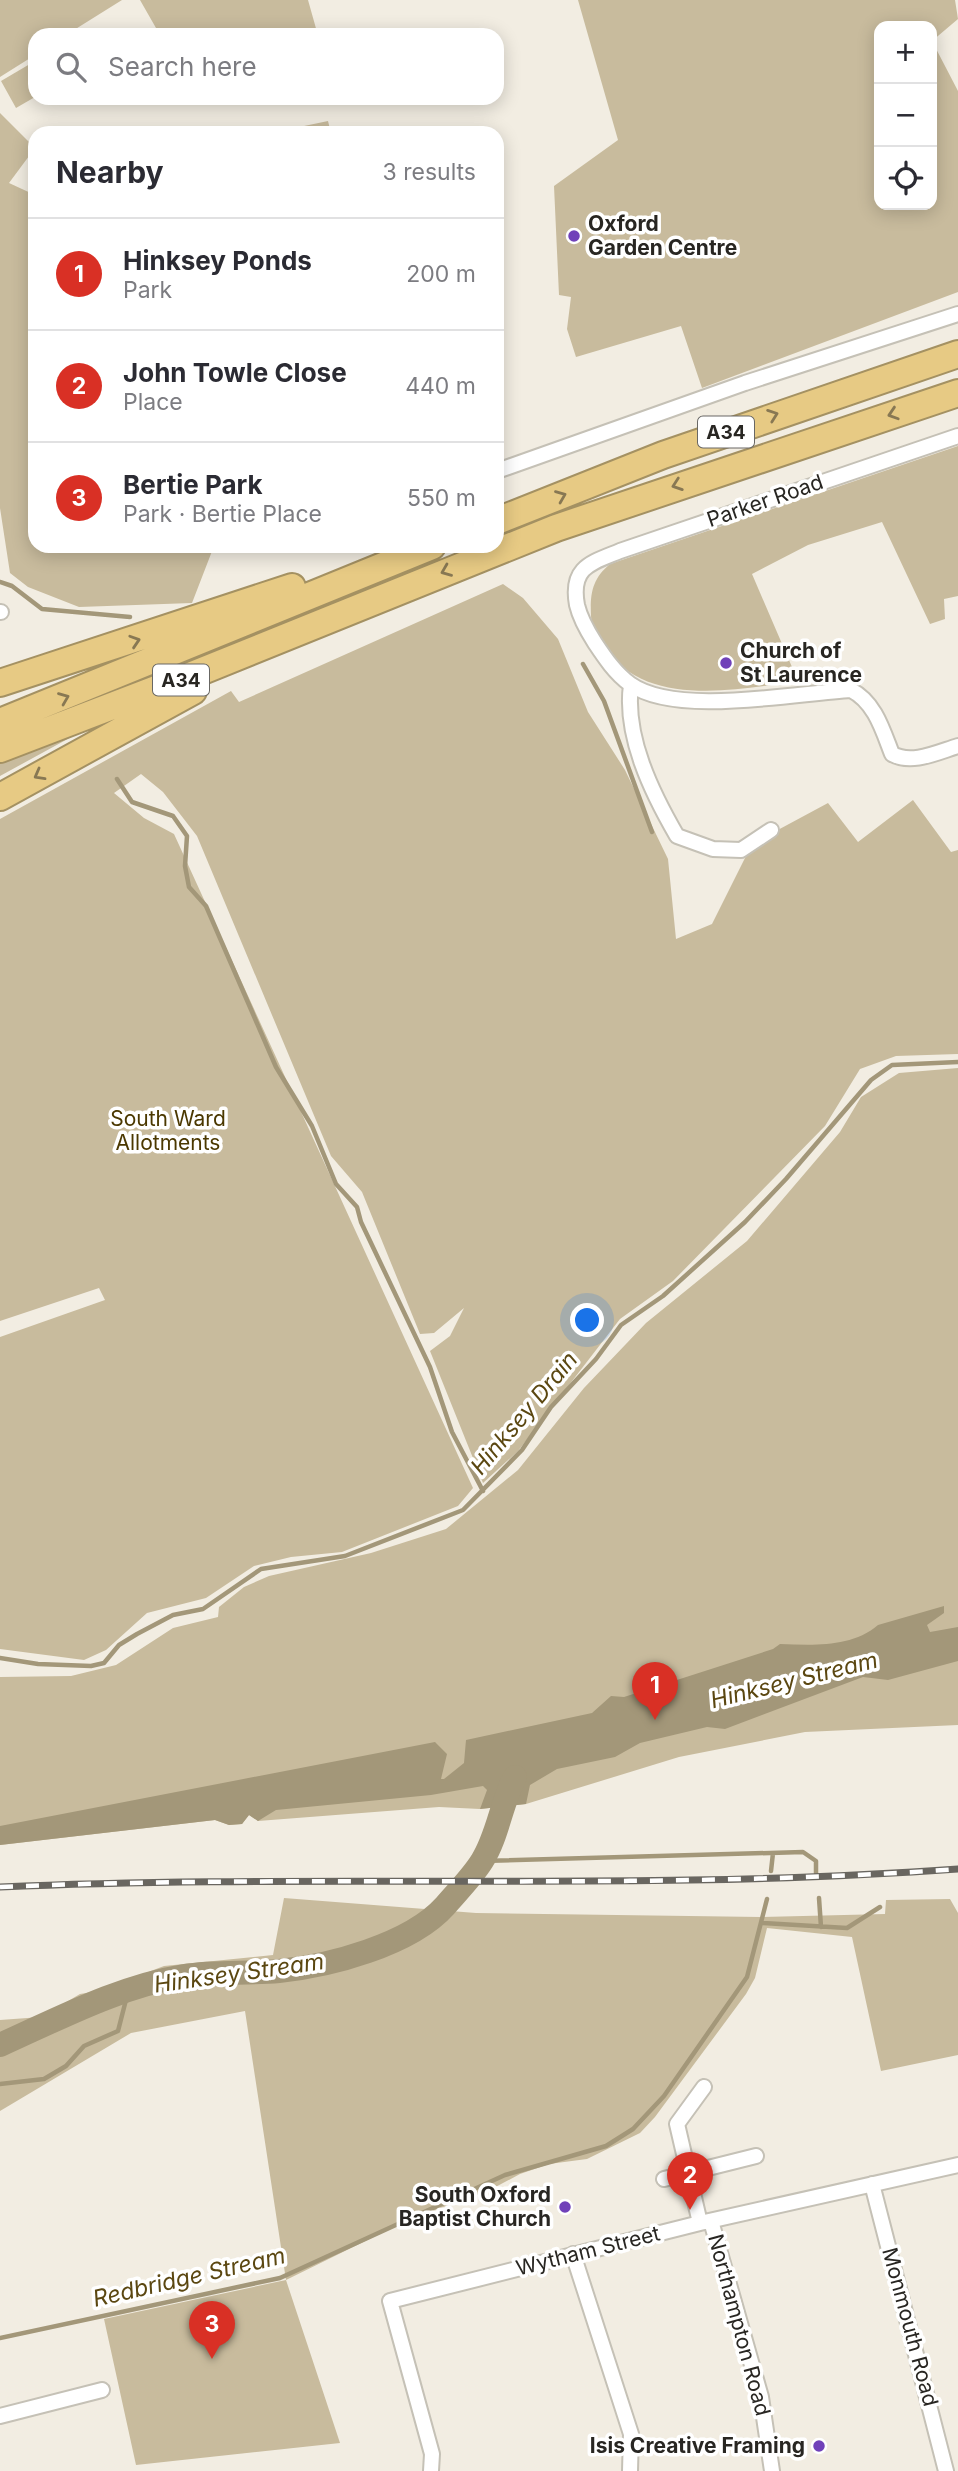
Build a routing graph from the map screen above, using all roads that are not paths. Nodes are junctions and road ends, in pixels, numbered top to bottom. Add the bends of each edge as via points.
1 (958, 314) edge
2 (958, 354) edge
3 (958, 393) edge
4 (958, 436) edge
5 (504, 469) edge
6 (504, 518) edge
7 (504, 548) edge
8 (408, 553) edge
9 (414, 553) edge
10 (491, 553) edge
11 (359, 605) junction
12 (0, 683) edge
13 (631, 685) junction
14 (0, 722) edge
15 (958, 746) edge
16 (0, 749) edge
17 (0, 797) edge
18 (771, 830) dead end
19 (704, 2087) dead end
20 (756, 2156) dead end
21 (958, 2165) edge
22 (689, 2173) junction
23 (664, 2179) dead end
24 (872, 2184) junction
25 (706, 2222) junction
26 (573, 2254) junction
27 (102, 2390) dead end
28 (0, 2416) edge
29 (431, 2471) edge
30 (630, 2471) edge
31 (772, 2471) edge
32 (946, 2471) edge

1 - 5 street
6 -> 2 highway, A34 via 663,455
3 -> 7 highway, A34
4 - 13 street, Parker Road via 587,564 578,575 577,606 609,665
12 -> 8 highway
14 -> 9 highway, A34
10 -> 11 highway, A34
11 - 16 highway, A34
11 -> 17 highway
13 - 15 street via 664,696 700,700 851,690 862,696 877,717 892,754 899,758
13 - 18 street via 632,730 677,836 713,849 741,850
19 - 22 street, Northampton Road via 677,2124
20 - 22 street
21 - 24 street, Wytham Street
22 - 23 street
22 - 25 street, Northampton Road
24 - 25 street, Wytham Street
24 - 32 street, Monmouth Road
25 - 26 street, Wytham Street
25 - 31 street, Northampton Road via 761,2397
26 - 29 street, Wytham Street via 390,2301 432,2454
26 - 30 street via 631,2434
27 - 28 street

